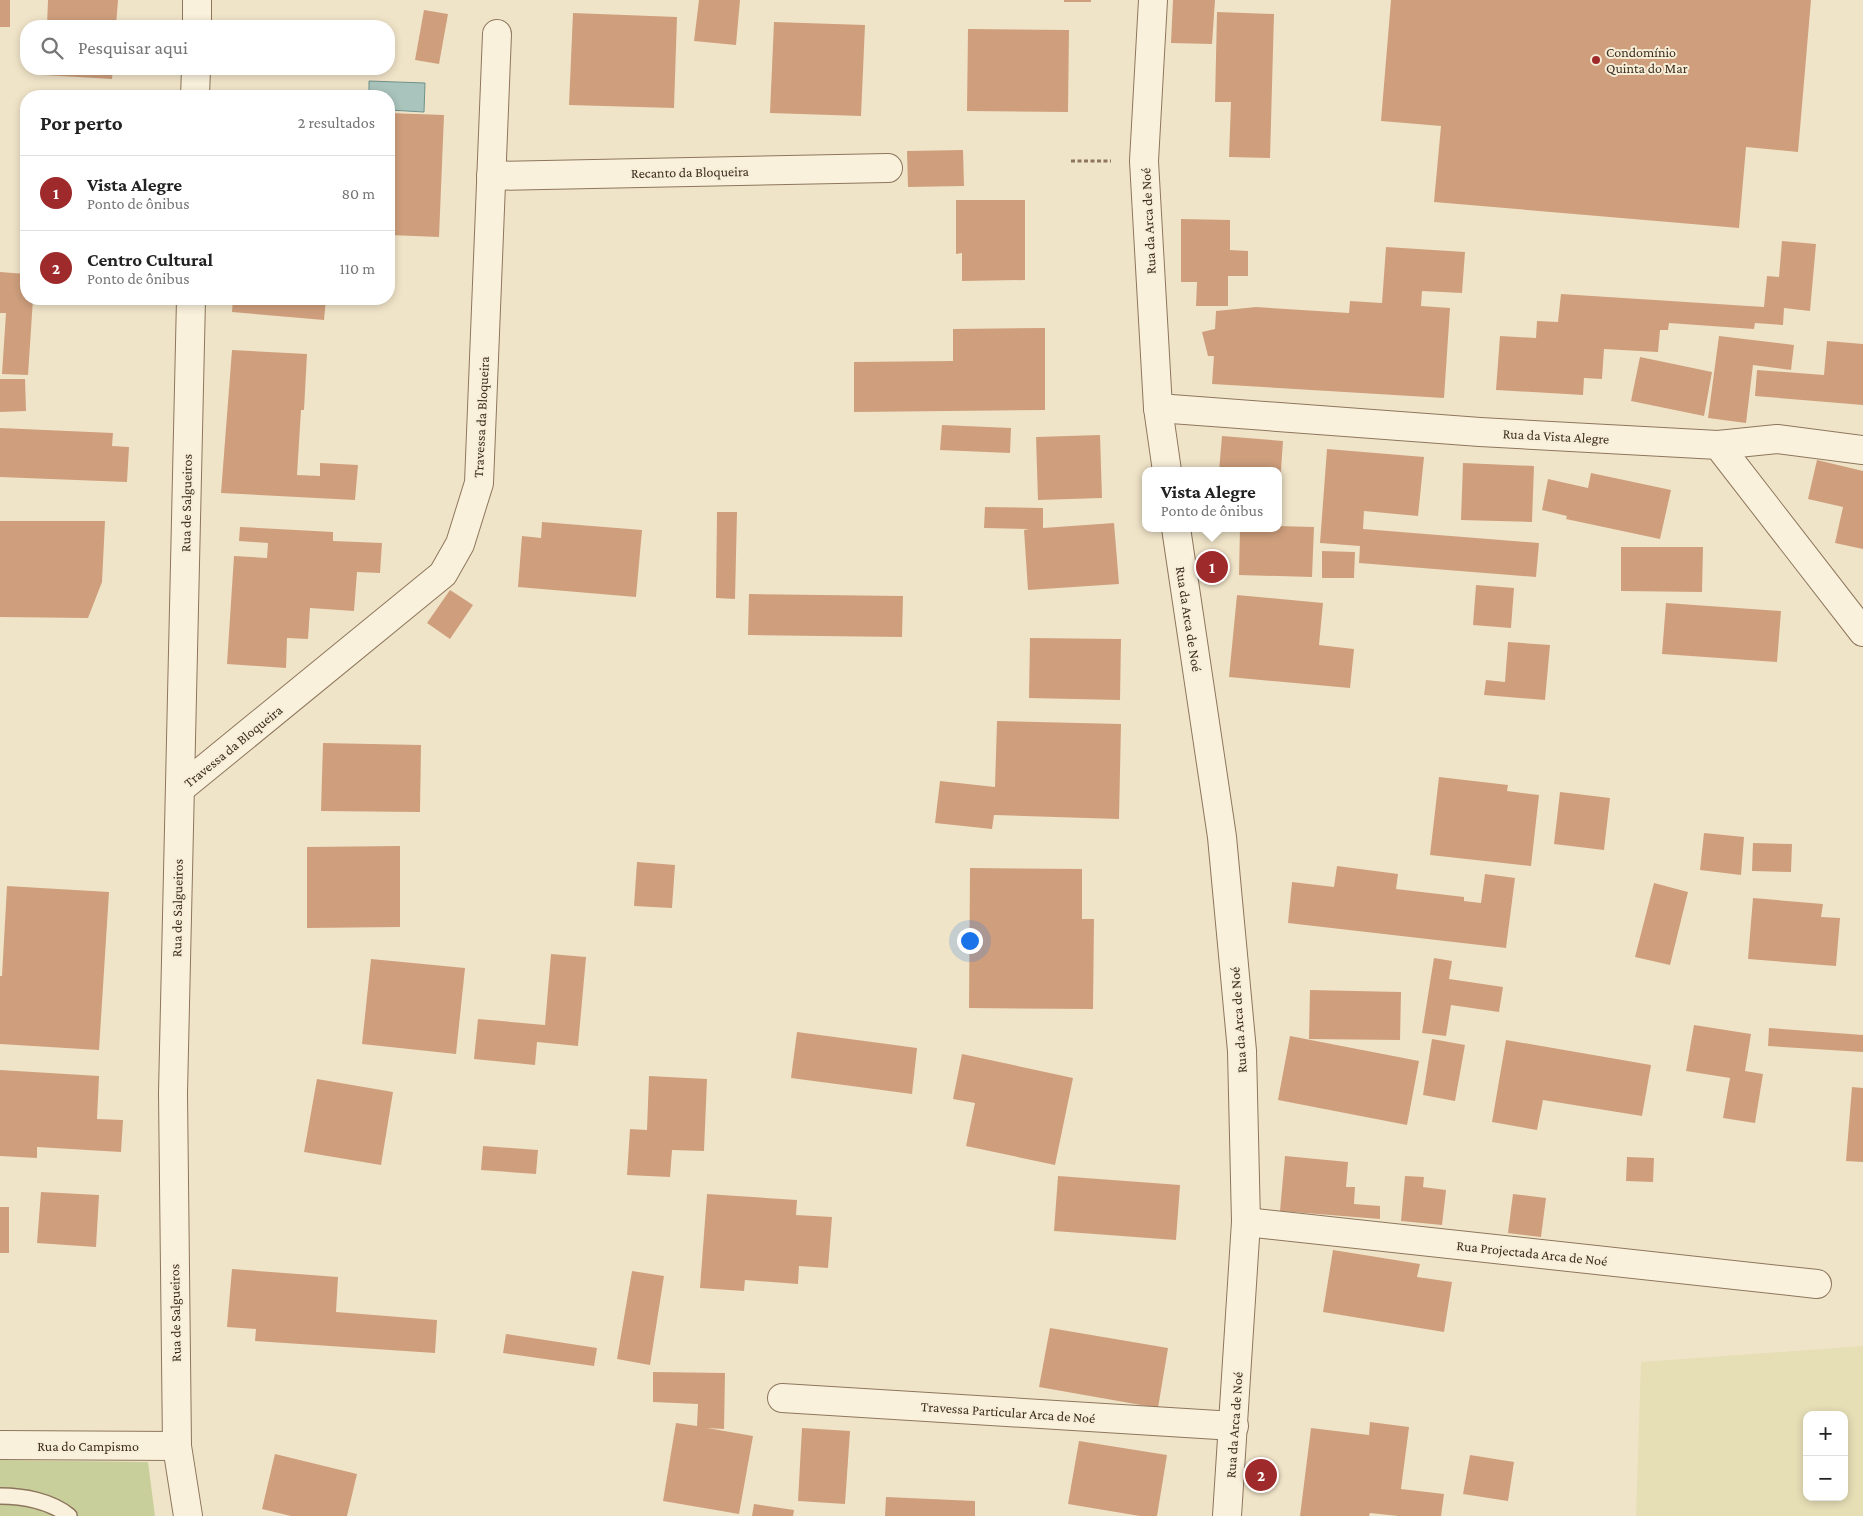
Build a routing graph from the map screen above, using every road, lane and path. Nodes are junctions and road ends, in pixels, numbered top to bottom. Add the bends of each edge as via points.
1 (197, 0) edge
2 (1153, 0) edge
3 (197, 20) edge
4 (497, 34) dead end
5 (196, 75) edge
6 (195, 90) edge
7 (1071, 161) dead end
8 (1144, 161) junction
9 (888, 168) dead end
10 (491, 176) junction
11 (191, 305) edge
12 (1158, 408) junction
13 (1718, 445) junction
14 (1863, 450) edge
15 (1166, 467) edge
16 (1177, 532) edge
17 (1863, 632) edge
18 (180, 789) junction
19 (1246, 1222) junction
20 (1817, 1284) dead end
21 (782, 1398) dead end
22 (1234, 1426) junction
23 (0, 1445) edge
24 (177, 1446) junction
25 (0, 1496) edge
26 (69, 1516) edge
27 (188, 1516) edge
28 (1227, 1516) edge

1 - 3 street
2 - 8 street, Rua da Arca de Noé
4 - 10 street, Travessa da Bloqueira
5 - 6 street
7 - 8 path
8 - 12 street, Rua da Arca de Noé
9 - 10 street, Recanto da Bloqueira
10 - 18 street, Travessa da Bloqueira via 478,483 460,544 443,574
11 - 18 street, Rua de Salgueiros
12 - 13 street, Rua da Vista Alegre via 1480,432
12 - 15 street, Rua da Arca de Noé
13 - 14 street, Rua da Vista Alegre via 1777,439
13 - 17 street
16 - 19 street, Rua da Arca de Noé via 1223,847 1242,1051
18 - 24 street, Rua de Salgueiros via 173,1093
19 - 20 street, Rua Projectada Arca de Noé
19 - 22 street, Rua da Arca de Noé
21 - 22 street, Travessa Particular Arca de Noé
22 - 28 street, Rua da Arca de Noé
23 - 24 street, Rua do Campismo
24 - 27 street, Rua de Salgueiros
25 - 26 lane via 20,1496 60,1509

